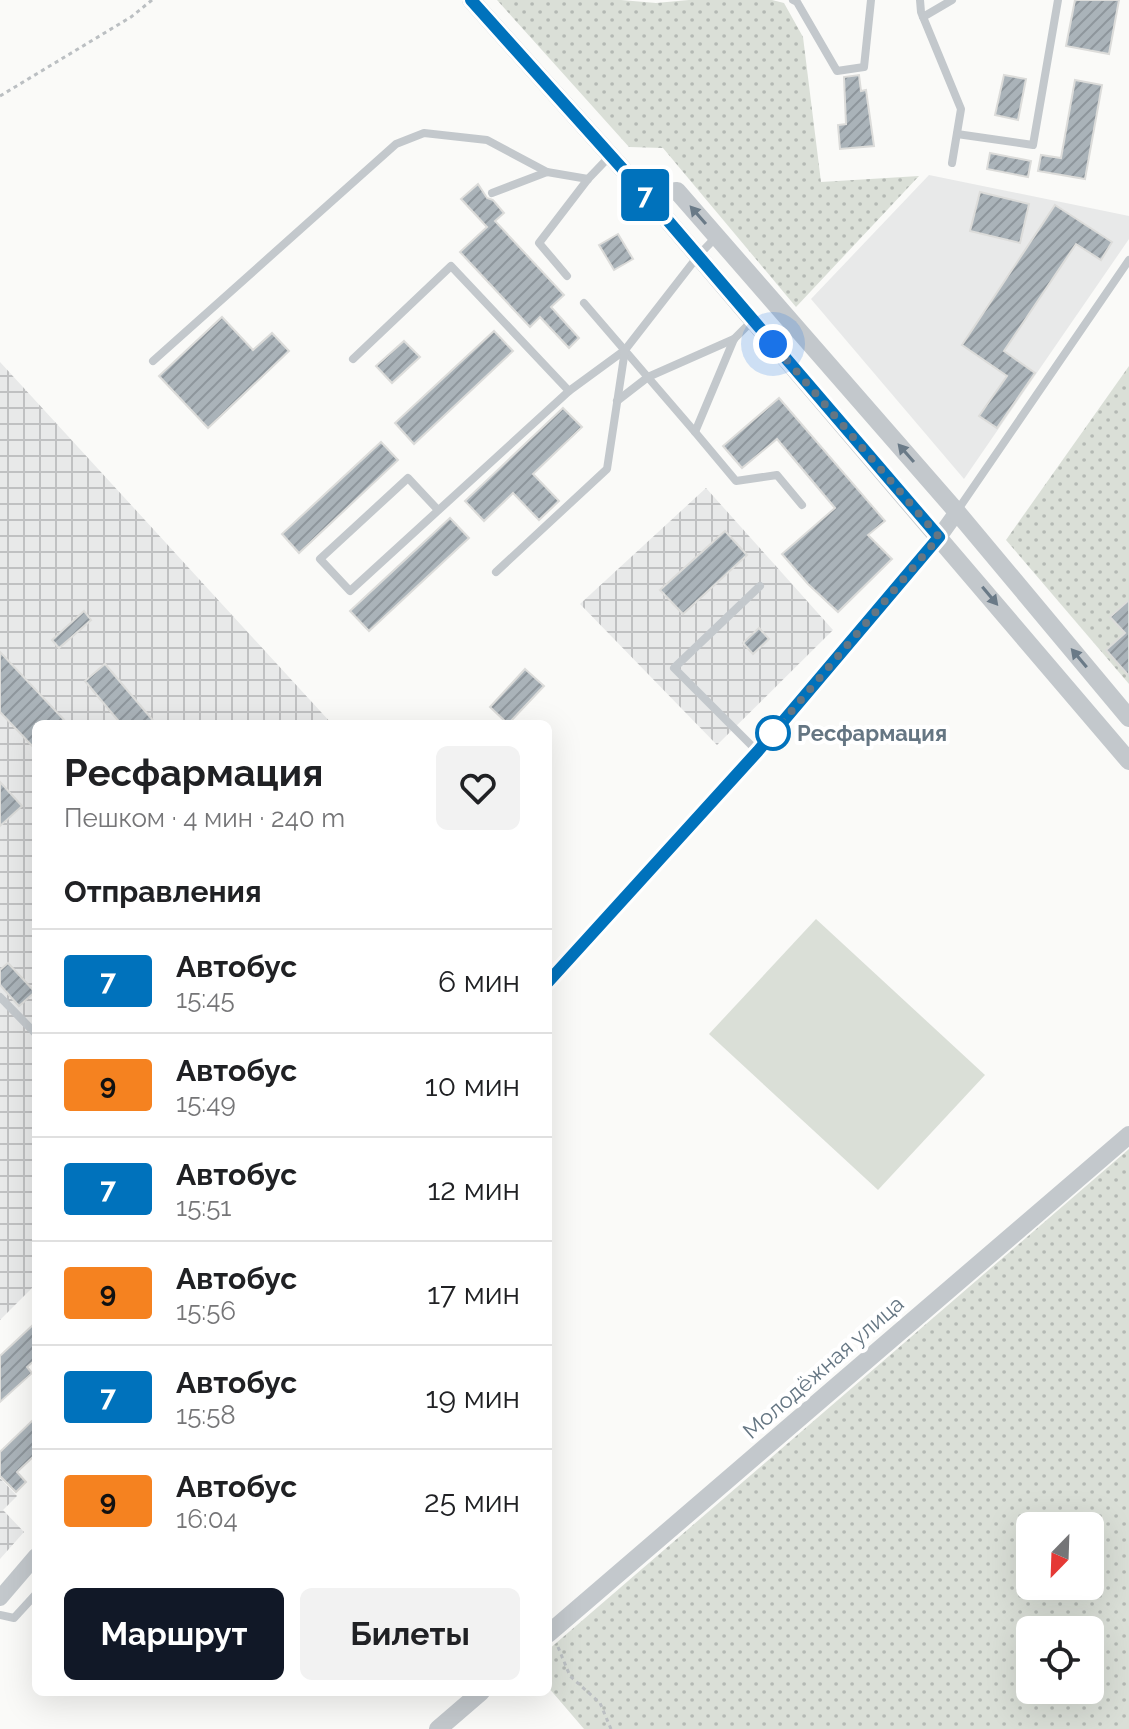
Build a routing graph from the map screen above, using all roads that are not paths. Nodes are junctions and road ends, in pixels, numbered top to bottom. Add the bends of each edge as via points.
1 (471, 0) edge
2 (793, 0) edge
3 (871, 0) edge
4 (920, 0) edge
5 (952, 0) edge
6 (1058, 0) edge
7 (923, 17) junction
8 (957, 134) junction
9 (611, 155) junction
10 (952, 163) dead end
11 (547, 172) junction
12 (588, 179) junction
13 (492, 193) dead end
14 (646, 195) junction
15 (717, 237) junction
16 (698, 256) junction
17 (1129, 260) edge
18 (567, 276) dead end
19 (584, 303) dead end
20 (753, 320) junction
21 (734, 339) junction
22 (625, 350) junction
23 (353, 359) dead end
24 (153, 361) dead end
25 (648, 377) junction
26 (569, 391) junction
27 (617, 401) junction
28 (695, 432) junction
29 (802, 505) dead end
30 (438, 510) junction
31 (957, 512) junction
32 (939, 537) junction
33 (496, 572) dead end
34 (760, 586) dead end
35 (1129, 718) edge
36 (758, 751) junction
37 (1129, 761) edge
38 (552, 978) edge
39 (0, 997) edge
40 (32, 1030) edge
41 (1129, 1135) edge
42 (32, 1561) edge
43 (0, 1598) edge
44 (32, 1598) edge
45 (0, 1615) edge
46 (552, 1631) edge
47 (476, 1696) edge
48 (438, 1729) edge

1 - 9 street
2 - 3 lane via 837,71 864,67
4 - 7 lane
5 - 7 lane
6 - 8 lane via 1033,145
7 - 8 lane via 961,109
8 - 10 lane
9 - 12 lane
9 - 14 street
11 - 12 lane
11 - 13 lane
11 - 24 lane via 487,140 424,133 396,144
12 - 18 lane via 539,243
15 -> 14 street via 677,191
14 - 16 street
15 - 16 lane
31 -> 15 street
16 - 20 street
16 - 22 lane
17 - 31 lane
19 - 22 lane
20 - 21 lane
20 - 32 street
21 - 25 lane
21 - 28 lane
22 - 25 lane
22 - 26 lane
22 - 27 lane
23 - 26 lane via 451,266
25 - 27 lane
25 - 28 lane
26 - 30 lane
27 - 33 lane via 607,469
28 - 29 lane via 736,481 777,475
30 - 30 lane via 350,591 320,559 408,478
31 - 32 street
35 -> 31 street
32 - 36 street
32 -> 37 street
34 - 36 lane via 674,668
36 - 38 street
39 - 40 lane
41 - 46 street, Молодёжная улица
42 - 43 street
44 - 45 lane via 14,1618
47 - 48 street

